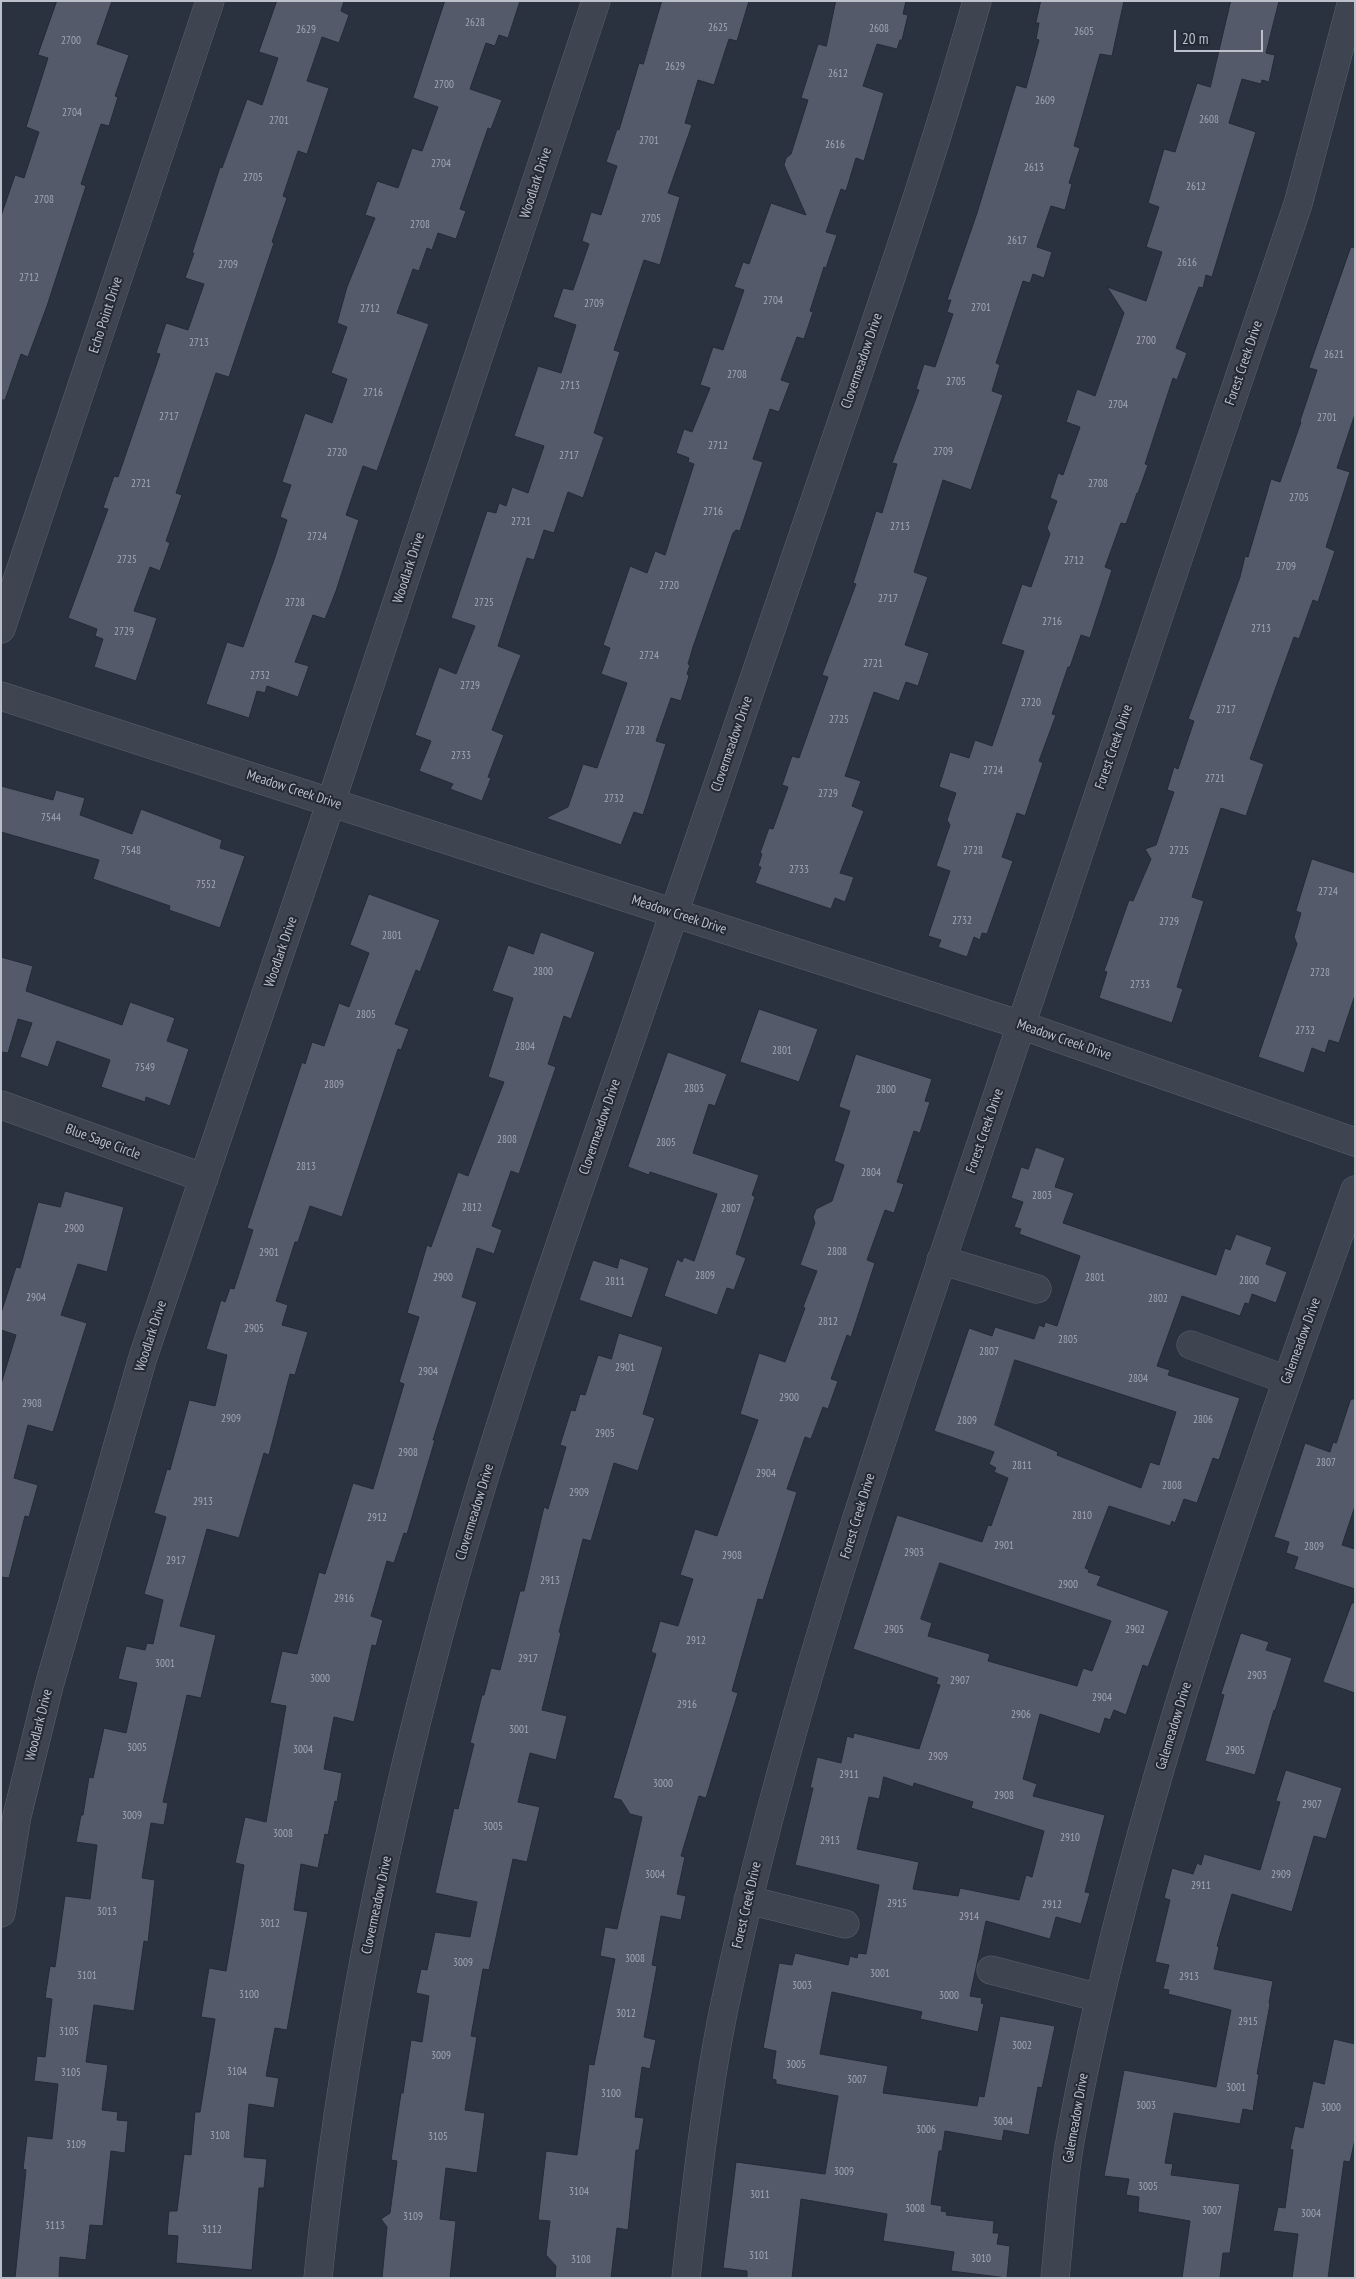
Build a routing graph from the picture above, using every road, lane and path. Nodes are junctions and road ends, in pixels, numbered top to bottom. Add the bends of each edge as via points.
1 (210, 1) edge
2 (596, 1) edge
3 (977, 1) edge
4 (1352, 1) edge
5 (1, 629) edge
6 (1, 696) edge
7 (331, 802) junction
8 (674, 914) junction
9 (1021, 1025) junction
10 (1, 1106) edge
11 (1355, 1142) edge
12 (204, 1178) junction
13 (1355, 1190) edge
14 (942, 1260) junction
15 (1037, 1289) dead end
16 (1191, 1345) dead end
17 (1287, 1380) junction
18 (748, 1900) junction
19 (1, 1913) edge
20 (846, 1924) dead end
21 (991, 1970) dead end
22 (1100, 1998) junction
23 (318, 2278) edge
24 (686, 2278) edge
25 (1055, 2278) edge

1 - 5 street, Echo Point Drive
2 - 7 street, Woodlark Drive
3 - 8 street, Clovermeadow Drive via 903,243
4 - 9 street, Forest Creek Drive via 1298,204
6 - 7 street, Meadow Creek Drive
7 - 8 street, Meadow Creek Drive
7 - 12 street, Woodlark Drive
8 - 9 street, Meadow Creek Drive
8 - 23 street, Clovermeadow Drive via 538,1308 452,1587 404,1774 372,1925 341,2094
9 - 11 street, Meadow Creek Drive
9 - 14 street, Forest Creek Drive
10 - 12 street, Blue Sage Circle
12 - 19 street, Woodlark Drive via 143,1357 49,1686 16,1816
13 - 17 street, Galemeadow Drive
14 - 15 street
14 - 18 street, Forest Creek Drive via 893,1403 810,1669
16 - 17 street
17 - 22 street, Galemeadow Drive via 1195,1655 1138,1840
18 - 20 street
18 - 24 street, Forest Creek Drive via 723,2013
21 - 22 street
22 - 25 street, Galemeadow Drive via 1070,2140

